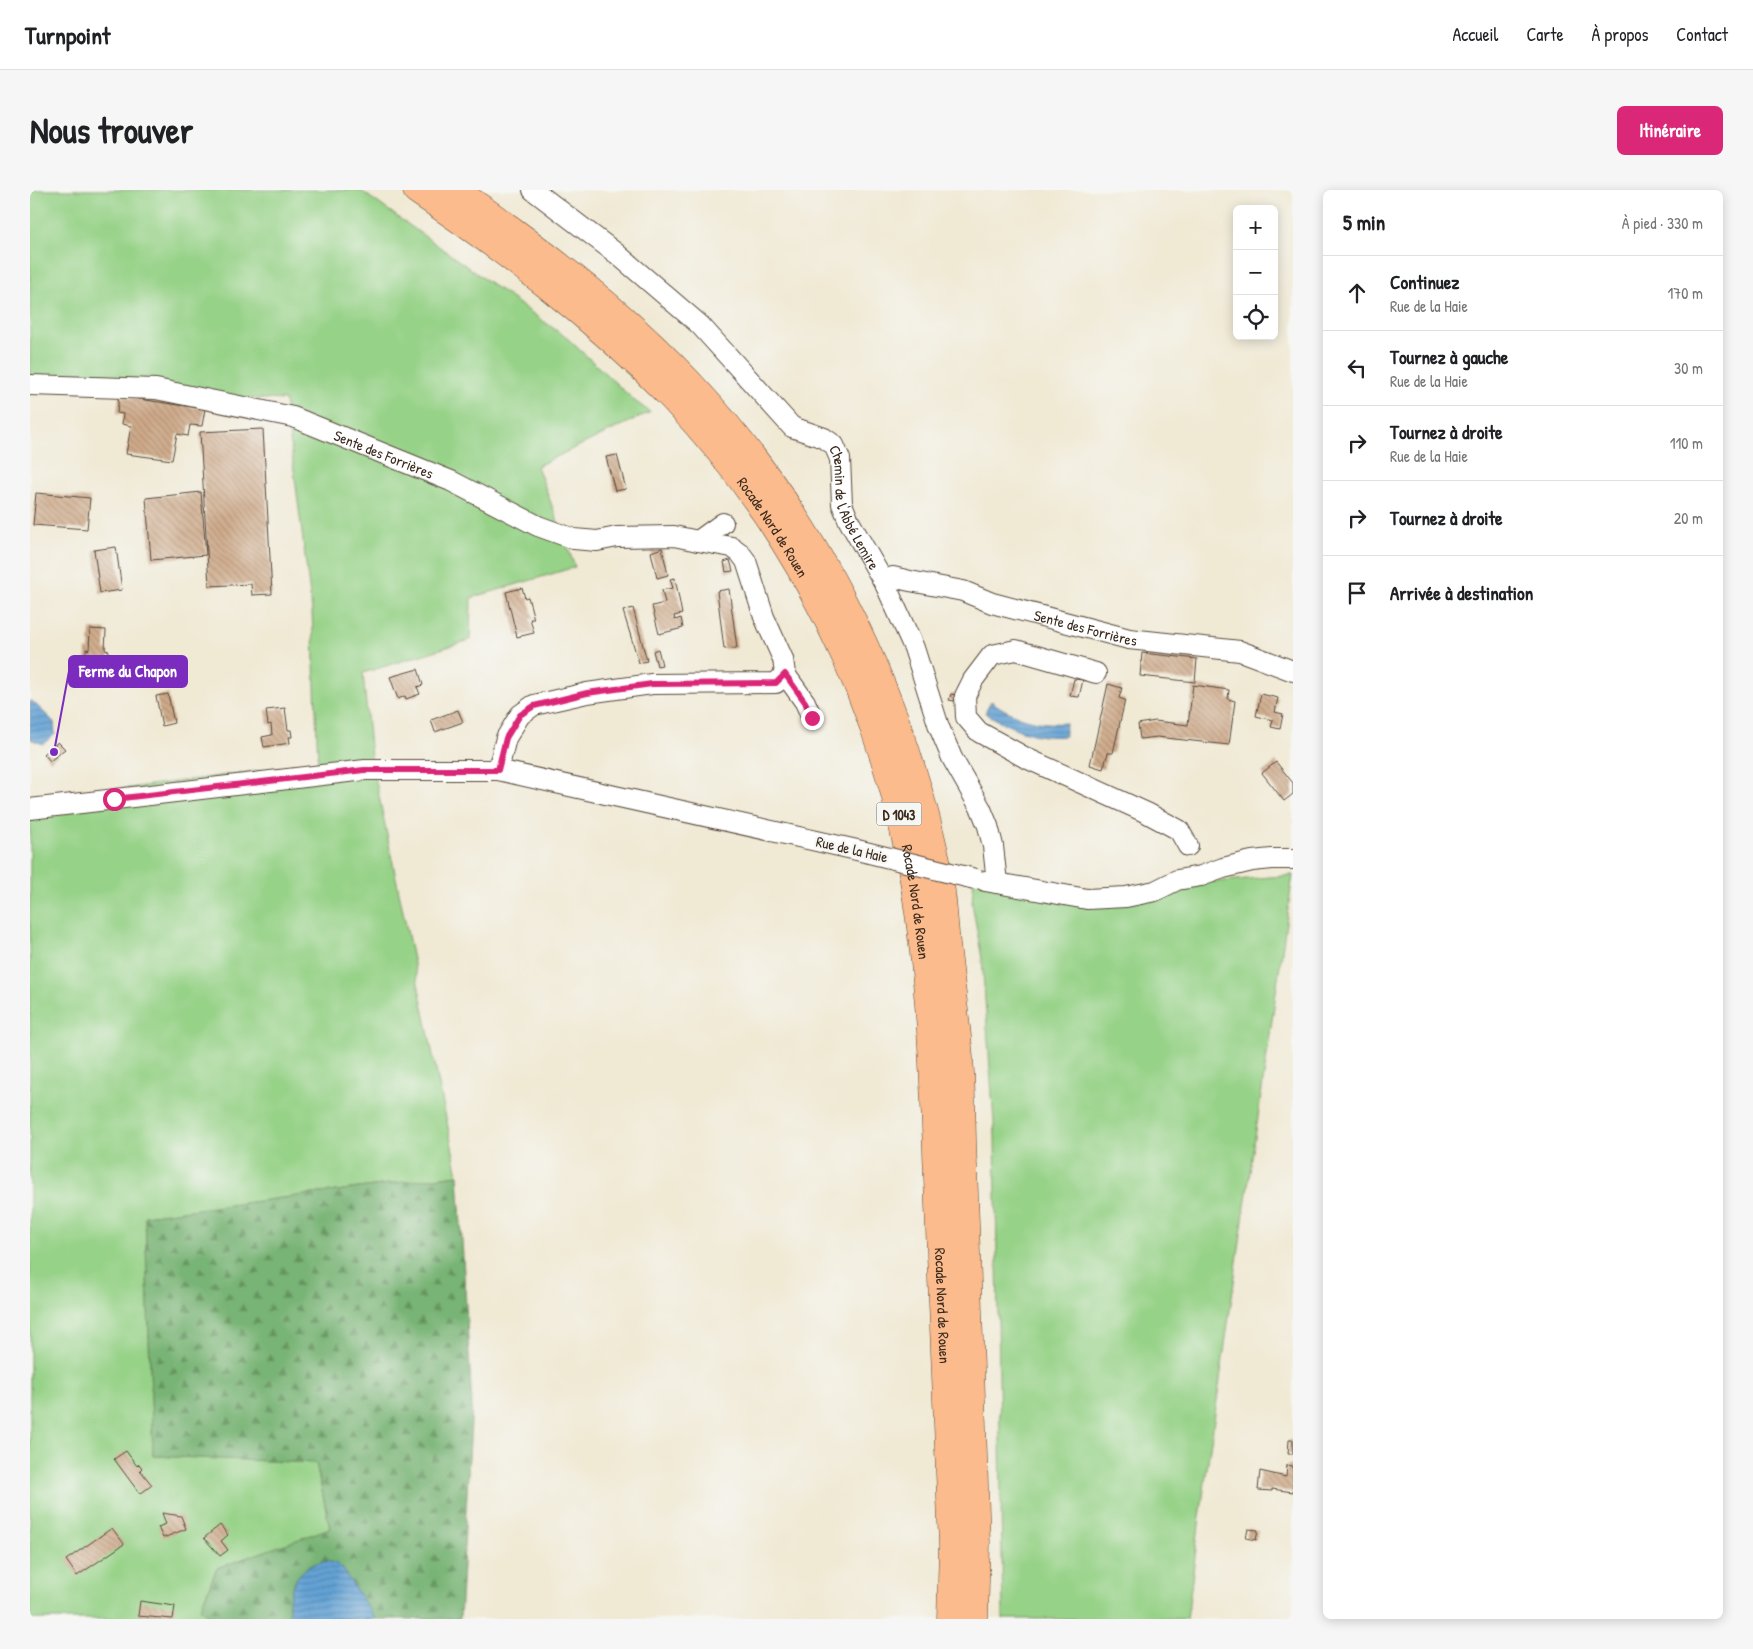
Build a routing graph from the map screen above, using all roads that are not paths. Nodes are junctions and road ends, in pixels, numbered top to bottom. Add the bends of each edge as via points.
1 (417, 190) edge
2 (454, 190) edge
3 (532, 190) edge
4 (30, 385) edge
5 (722, 523) dead end
6 (698, 541) junction
7 (886, 586) junction
8 (1293, 672) edge
9 (1096, 673) dead end
10 (785, 674) junction
11 (812, 718) dead end
12 (498, 770) junction
13 (30, 809) edge
14 (1188, 846) dead end
15 (1293, 860) edge
16 (997, 883) junction
17 (951, 1619) edge
18 (974, 1619) edge

1 - 17 highway, Rocade Nord de Rouen / D 1043 via 498,246 576,308 677,403 742,481 780,536 811,585 860,688 888,767 913,877 924,947 935,1088 953,1546
2 - 18 highway, Rocade Nord de Rouen / D 1043 via 511,229 590,291 686,380 732,432 766,476 829,574 880,680 916,782 937,864 959,1060 976,1544
3 - 7 street, Chemin de l'Abbé Lemire via 700,324 792,427 834,445 840,459 842,504
4 - 6 street, Sente des Forrières via 156,389 293,417 451,481 538,526 574,539 597,541 617,537 674,536
5 - 6 street
6 - 10 street via 732,547 746,561 764,617 783,659
7 - 8 street, Sente des Forrières via 893,576 963,591 992,603 1128,640 1240,651
7 - 16 street, Chemin de l'Abbé Lemire via 914,648 952,758 988,826
9 - 14 street via 1016,650 992,655 965,696 966,717 978,732 1026,758 1179,830
10 - 11 street
10 - 12 street via 776,683 652,684 587,693 534,706 520,715 506,738
12 - 13 street, Rue de la Haie via 364,770
12 - 16 street, Rue de la Haie, bridge
15 - 16 street, Rue de la Haie via 1252,861 1177,880 1155,892 1126,897 1087,899

